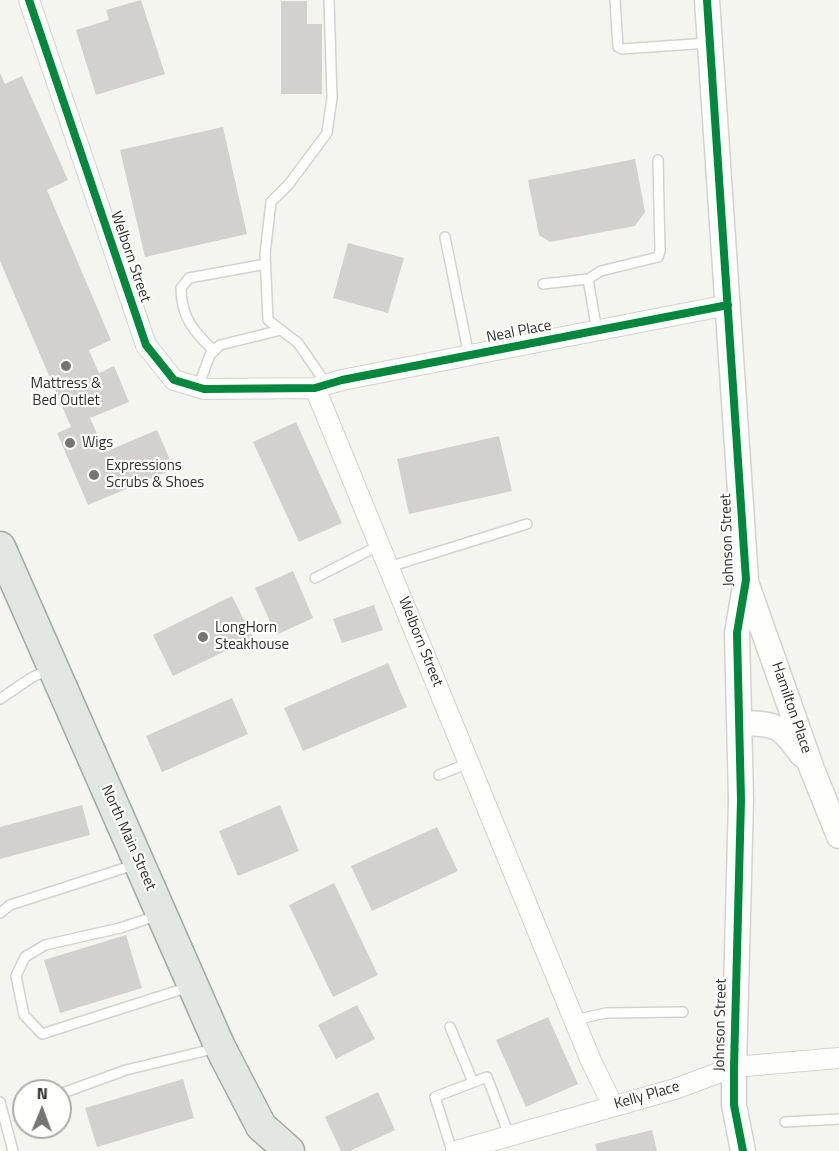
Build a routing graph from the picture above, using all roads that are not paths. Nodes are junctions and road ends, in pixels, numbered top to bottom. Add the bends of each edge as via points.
1 (29, 0) edge
2 (329, 0) edge
3 (615, 0) edge
4 (707, 0) edge
5 (710, 43) junction
6 (658, 160) dead end
7 (445, 237) dead end
8 (266, 264) junction
9 (588, 279) junction
10 (543, 284) dead end
11 (729, 305) junction
12 (281, 330) junction
13 (597, 331) junction
14 (214, 351) junction
15 (469, 356) junction
16 (321, 386) junction
17 (198, 387) junction
18 (527, 524) dead end
19 (380, 545) junction
20 (3, 561) edge
21 (389, 567) junction
22 (315, 578) dead end
23 (746, 580) junction
24 (53, 668) junction
25 (0, 699) edge
26 (739, 723) junction
27 (469, 763) junction
28 (812, 769) junction
29 (439, 775) dead end
30 (839, 836) edge
31 (139, 863) junction
32 (0, 913) edge
33 (162, 915) junction
34 (193, 986) junction
35 (683, 1012) dead end
36 (574, 1020) junction
37 (450, 1027) dead end
38 (220, 1047) junction
39 (839, 1058) edge
40 (734, 1067) junction
41 (473, 1082) junction
42 (72, 1090) edge
43 (0, 1102) edge
44 (613, 1106) junction
45 (839, 1119) edge
46 (785, 1122) dead end
47 (509, 1135) junction
48 (260, 1138) edge
49 (13, 1151) edge
50 (289, 1151) edge
51 (452, 1151) edge
52 (456, 1151) edge
53 (743, 1151) edge

1 - 17 street, Welborn Street via 146,345 174,380
2 - 8 lane via 332,98 327,133 271,202
3 - 5 lane via 618,46 622,49
4 - 5 street, Johnson Street
5 - 11 street, Johnson Street
6 - 9 lane via 657,257 601,271
7 - 15 lane
8 - 12 lane via 268,320
8 - 14 lane via 189,278 181,288 181,304 195,333
9 - 10 lane
9 - 13 lane
11 - 13 street, Neal Place
11 - 23 street, Johnson Street
12 - 14 lane via 220,345
12 - 16 lane via 297,343
13 - 15 street, Neal Place
14 - 17 lane
15 - 16 street, Neal Place
16 - 17 street, Welborn Street
16 - 19 street, Welborn Street
18 - 21 lane
19 - 21 street, Welborn Street
19 - 22 lane
20 - 24 main road, North Main Street
21 - 27 street, Welborn Street
23 - 26 street, Johnson Street via 738,633
23 - 28 street, Hamilton Place
24 - 25 lane
24 - 31 main road, North Main Street
26 - 28 street via 777,726
26 - 40 street, Johnson Street via 741,800
27 - 29 lane
27 - 36 street, Welborn Street
28 - 30 street, Hamilton Place
31 - 32 lane via 10,905
31 - 33 main road, North Main Street
33 - 34 main road, North Main Street
33 - 34 lane via 45,945 25,957 16,976 24,1015 42,1034
34 - 38 main road, North Main Street
35 - 36 lane via 606,1013
36 - 44 street, Welborn Street
37 - 41 lane
38 - 42 lane via 126,1071
38 - 48 main road, North Main Street
39 - 40 street, Kelly Place
40 - 44 street, Kelly Place
40 - 53 street, Johnson Street via 734,1105
41 - 47 lane via 487,1077
41 - 51 lane via 435,1097
43 - 49 lane
44 - 47 street, Kelly Place
45 - 46 lane
47 - 52 street, Kelly Place
48 - 50 main road, North Main Street

